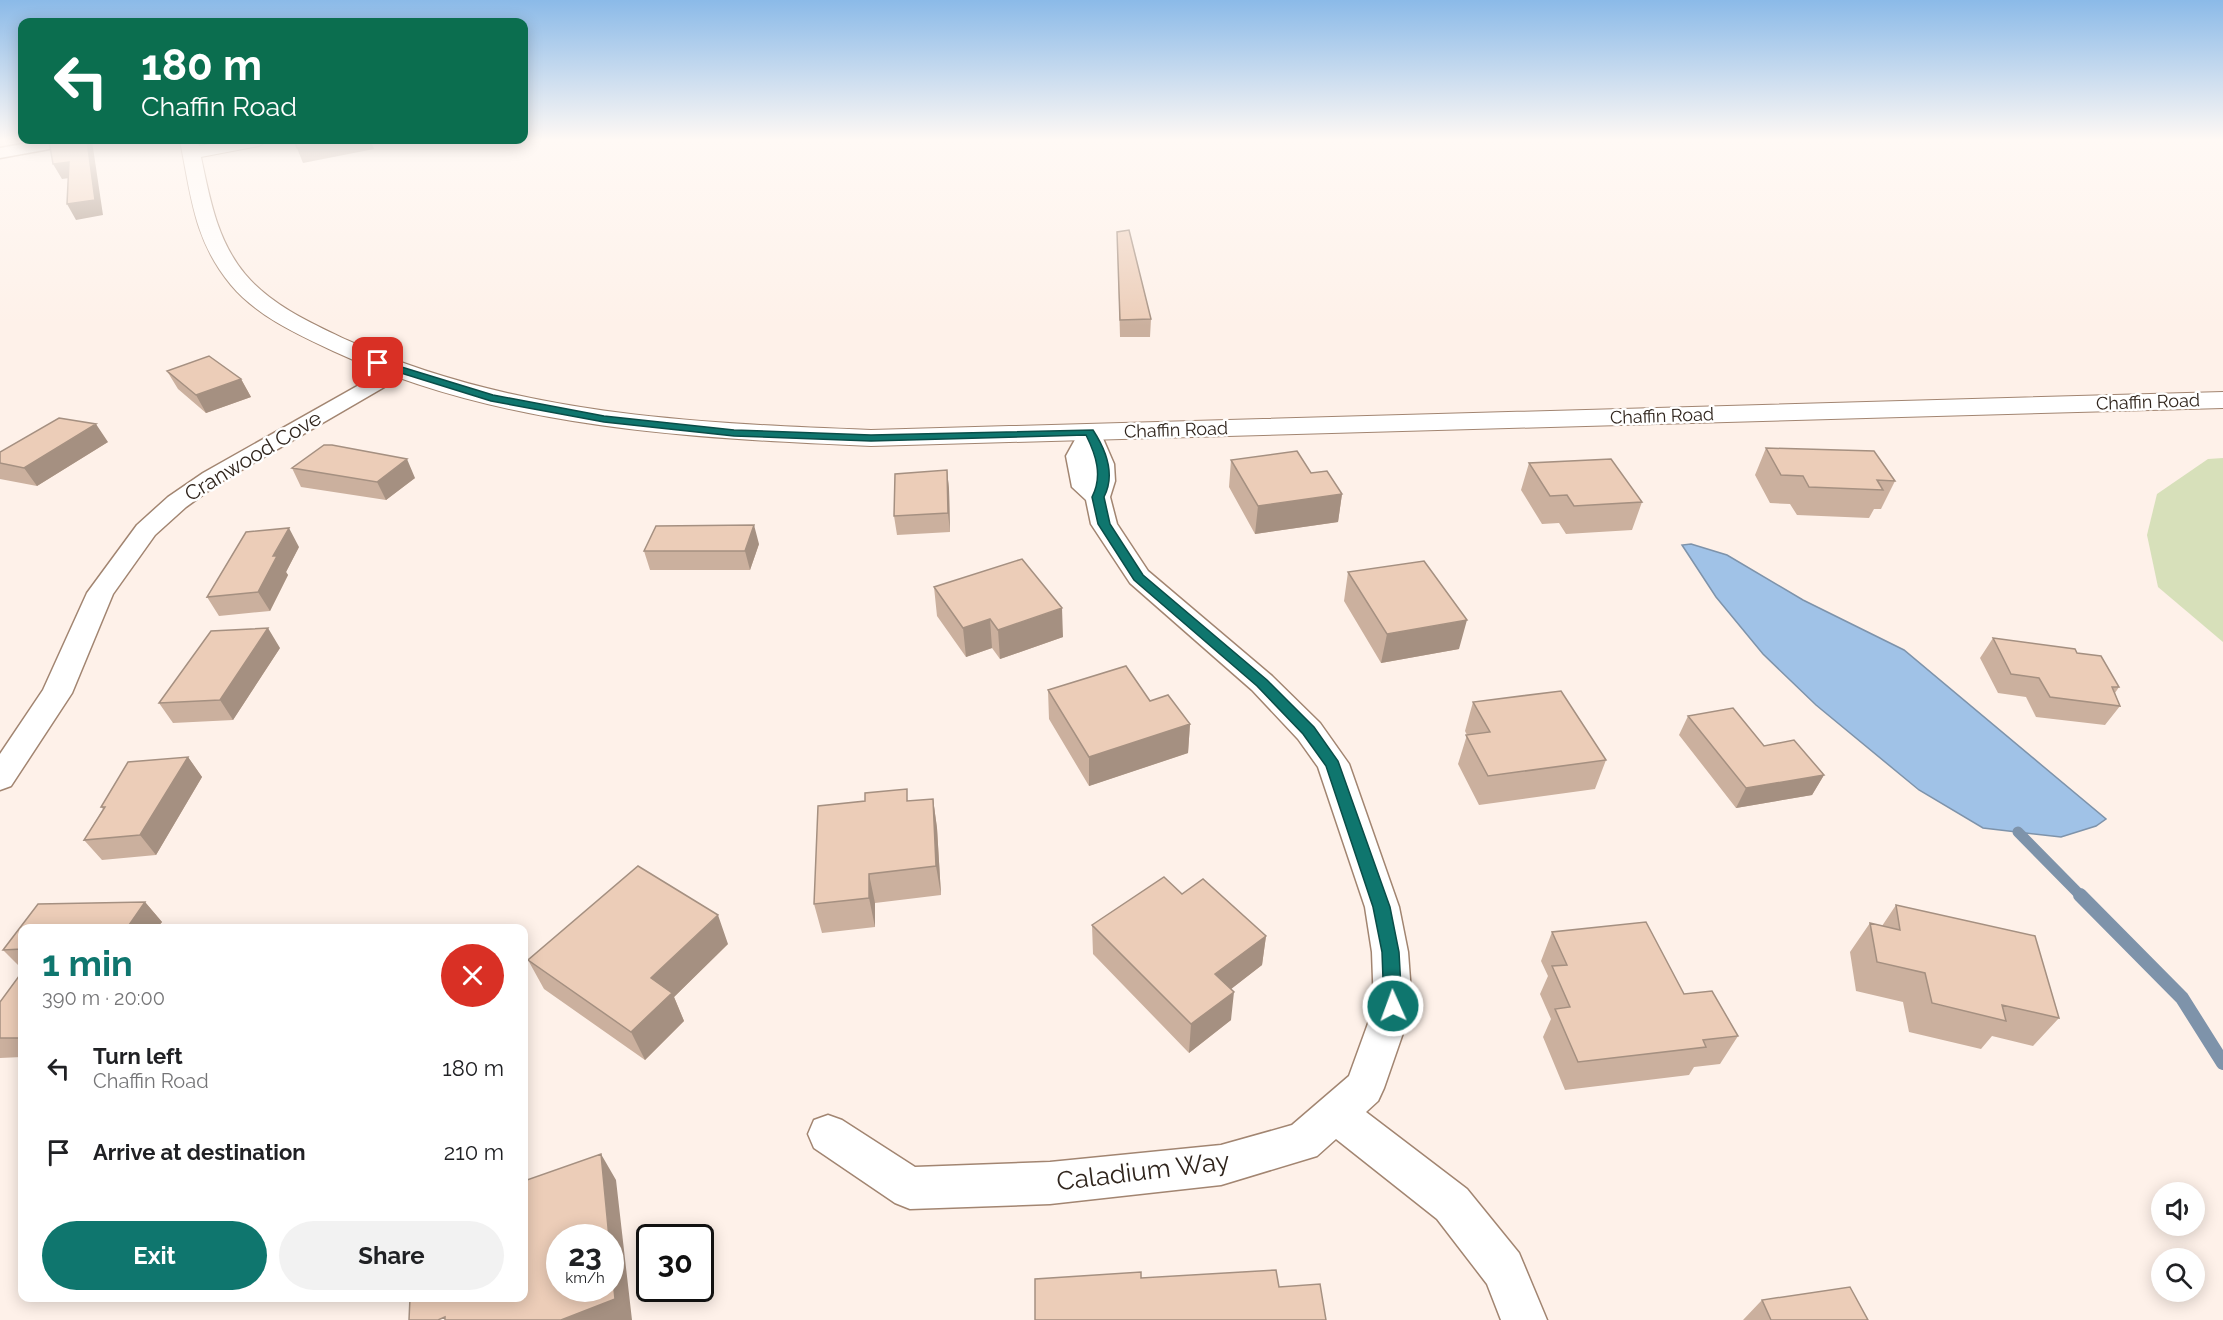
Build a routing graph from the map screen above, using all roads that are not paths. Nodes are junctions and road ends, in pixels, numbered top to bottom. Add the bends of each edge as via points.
1 (203, 203) edge
2 (398, 371) junction
3 (2223, 400) edge
4 (1090, 432) junction
5 (0, 778) edge
6 (1335, 1113) junction
7 (828, 1134) dead end
8 (1524, 1320) edge

1 - 2 street, Chaffin Road via 211,235 232,272 258,297 293,323
2 - 4 street, Chaffin Road via 491,398 604,419 734,433 871,438
2 - 5 street, Cranwood Cove via 211,478 146,530 100,593 57,693
3 - 4 street, Chaffin Road
4 - 6 street, Caladium Way via 1078,456 1083,487 1098,497 1104,524 1139,577 1262,683 1309,731 1333,764 1382,907 1393,1006 1364,1088
6 - 7 street, Caladium Way via 1303,1142 1221,1166 1050,1183 910,1188
6 - 8 street via 1452,1204 1503,1269

